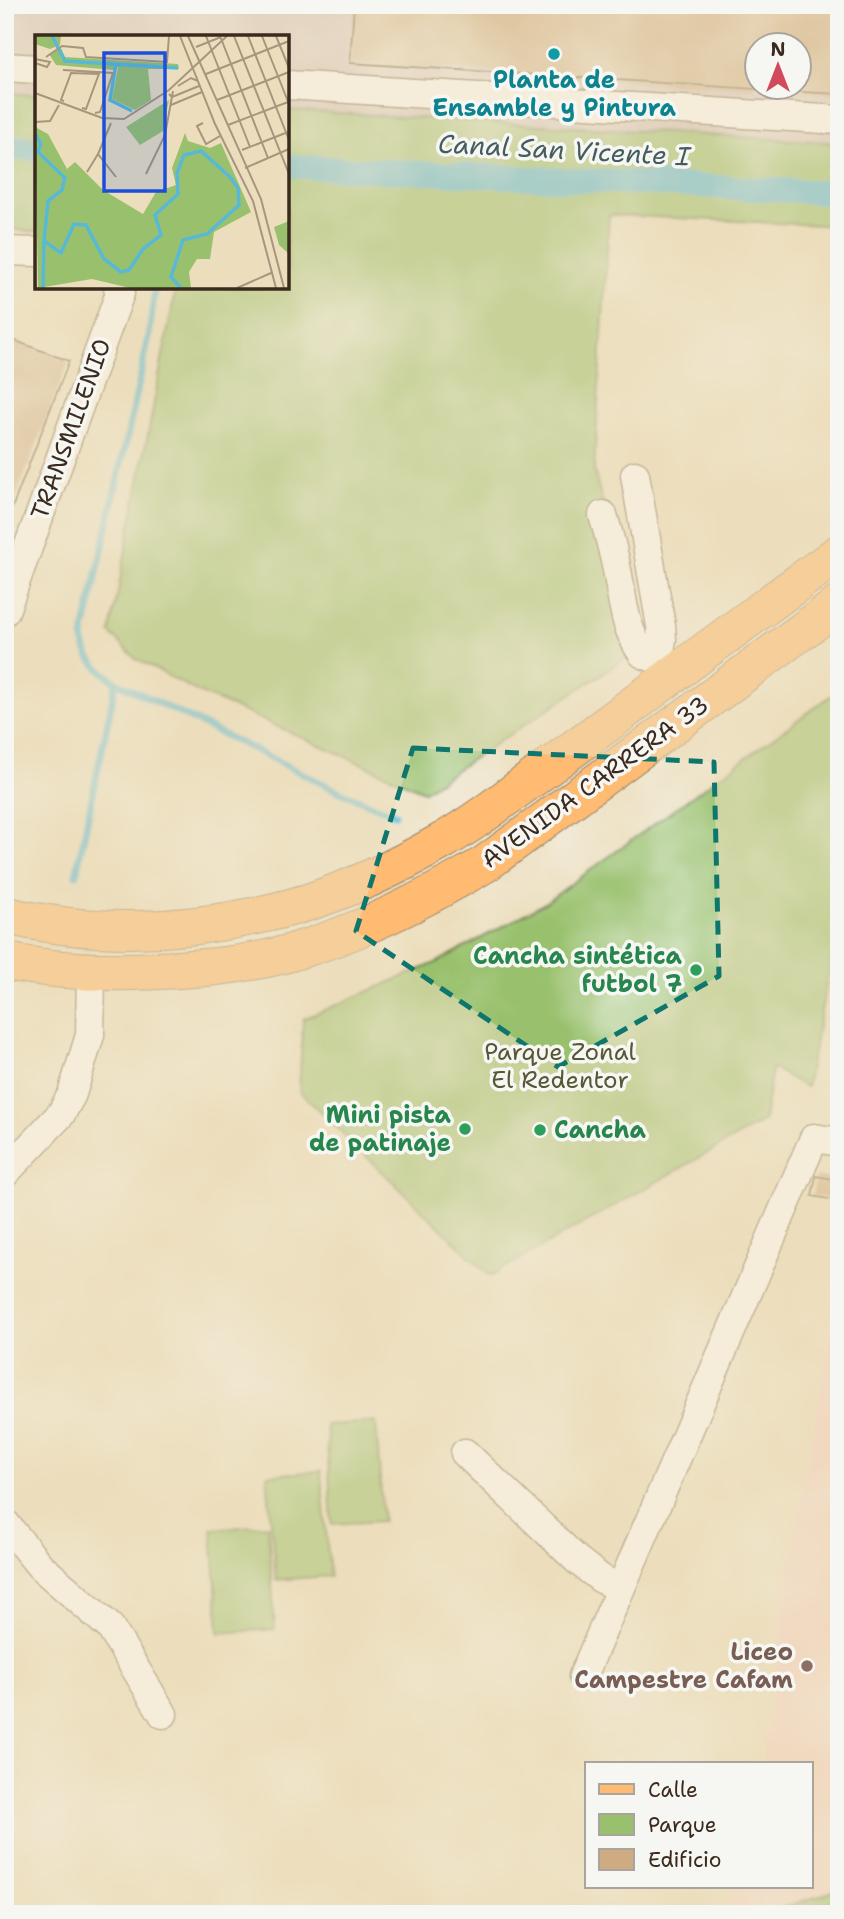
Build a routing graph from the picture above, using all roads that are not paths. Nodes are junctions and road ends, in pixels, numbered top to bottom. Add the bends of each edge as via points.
1 (5, 67) edge
2 (35, 69) edge
3 (289, 85) edge
4 (839, 120) edge
5 (5, 251) edge
6 (35, 253) edge
7 (119, 289) edge
8 (635, 475) dead end
9 (603, 515) dead end
10 (839, 553) edge
11 (839, 604) edge
12 (5, 611) edge
13 (663, 669) junction
14 (5, 915) edge
15 (5, 961) edge
16 (91, 971) junction
17 (839, 1142) edge
18 (5, 1173) edge
19 (465, 1453) dead end
20 (5, 1523) edge
21 (620, 1589) junction
22 (583, 1676) dead end
23 (163, 1714) dead end

1 - 2 lane
3 - 4 lane
5 - 6 lane
7 - 12 lane, TRANSMILENIO
8 - 13 lane via 661,626
9 - 13 lane via 630,632 642,654
10 - 13 main road, AVENIDA CARRERA 33
11 - 16 main road, AVENIDA CARRERA 33 via 485,864 394,914 286,954 240,964 193,970
13 - 14 main road, AVENIDA CARRERA 33 via 571,751 472,822 368,879 319,898 269,913 179,927 103,929
15 - 16 main road, AVENIDA CARRERA 33
16 - 18 lane via 90,1035 72,1094 61,1114
17 - 21 lane via 814,1138
19 - 21 lane via 577,1560
20 - 23 lane via 40,1566 110,1627
21 - 22 lane

